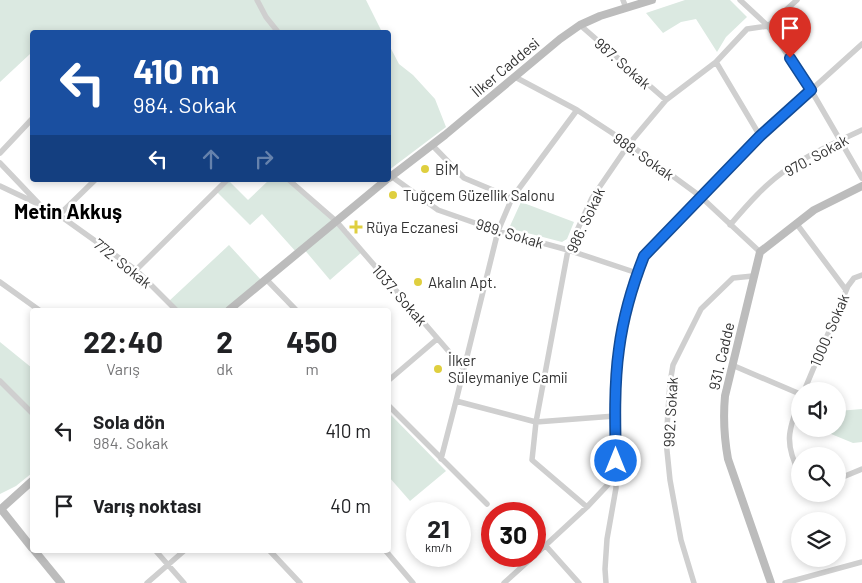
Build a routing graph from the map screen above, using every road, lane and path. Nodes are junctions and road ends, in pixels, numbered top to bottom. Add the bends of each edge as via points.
1 (257, 0) edge
2 (652, 0) edge
3 (740, 0) edge
4 (797, 0) edge
5 (625, 4) edge
6 (580, 25) junction
7 (768, 26) junction
8 (276, 30) edge
9 (862, 44) edge
10 (716, 62) junction
11 (515, 77) junction
12 (811, 90) junction
13 (666, 100) junction
14 (576, 110) junction
15 (30, 121) edge
16 (862, 130) edge
17 (760, 136) junction
18 (840, 140) junction
19 (629, 144) junction
20 (432, 145) junction
21 (1, 149) edge
22 (0, 163) edge
23 (391, 176) edge
24 (862, 178) edge
25 (391, 179) edge
26 (93, 182) edge
27 (225, 182) edge
28 (291, 182) edge
29 (384, 182) edge
30 (0, 186) edge
31 (862, 186) edge
32 (700, 196) junction
33 (512, 198) junction
34 (40, 205) junction
35 (59, 215) junction
36 (336, 221) junction
37 (796, 223) junction
38 (730, 225) junction
39 (498, 231) junction
40 (568, 250) junction
41 (760, 252) junction
42 (136, 270) junction
43 (637, 273) junction
44 (862, 275) edge
45 (753, 276) junction
46 (266, 278) junction
47 (0, 282) edge
48 (846, 290) junction
49 (36, 308) edge
50 (174, 308) edge
51 (231, 308) edge
52 (294, 308) edge
53 (437, 339) junction
54 (732, 365) junction
55 (464, 369) junction
56 (391, 378) edge
57 (0, 381) edge
58 (808, 382) edge
59 (791, 390) edge
60 (456, 401) junction
61 (391, 408) edge
62 (30, 411) edge
63 (615, 416) junction
64 (536, 422) junction
65 (791, 426) edge
66 (792, 447) edge
67 (441, 459) junction
68 (862, 469) edge
69 (616, 476) junction
70 (846, 476) edge
71 (30, 483) edge
72 (485, 502) edge
73 (587, 507) junction
74 (0, 509) edge
75 (30, 545) edge
76 (546, 546) joint
77 (36, 553) edge
78 (158, 553) edge
79 (182, 553) edge
80 (272, 553) edge
81 (388, 553) edge
82 (862, 562) edge
83 (169, 565) junction
84 (522, 567) edge
85 (61, 583) edge
86 (147, 583) edge
87 (184, 583) edge
88 (300, 583) edge
89 (413, 583) edge
90 (504, 583) edge
91 (579, 583) edge
92 (606, 583) edge
93 (694, 583) edge
94 (771, 583) edge
95 (785, 583) edge

1 - 8 street
2 - 5 main road, İlker Caddesi
3 - 7 street
4 - 7 street
5 - 6 main road, İlker Caddesi
6 - 11 main road, İlker Caddesi
6 - 13 street, 987. Sokak
7 - 10 street, 986. Sokak via 747,29
7 - 12 street
9 - 12 street
10 - 13 street, 986. Sokak
10 - 17 street
11 - 14 street, 988. Sokak
11 - 20 main road, İlker Caddesi
12 - 17 street
12 - 18 street
13 - 19 street, 986. Sokak
14 - 19 street, 988. Sokak
14 - 33 street
15 - 21 street
16 - 18 street, 970. Sokak
17 - 32 street
18 - 24 street
18 - 38 street, 970. Sokak via 789,168 757,195
19 - 32 street, 988. Sokak
19 - 40 street, 986. Sokak via 592,198
20 - 23 main road, İlker Caddesi
20 - 33 street via 464,178
22 - 34 street, 772. Sokak
25 - 39 street, 989. Sokak via 438,210
26 - 35 street
27 - 42 street
28 - 36 street, 1037. Sokak
29 - 36 main road, İlker Caddesi
30 - 34 street
31 - 37 main road via 814,210
32 - 38 street, 988. Sokak
32 - 43 street via 644,256
33 - 39 street
34 - 35 street, 772. Sokak
35 - 42 street, 772. Sokak
36 - 46 main road, İlker Caddesi
36 - 53 street, 1037. Sokak
37 - 41 main road
37 - 48 street
38 - 41 street, 988. Sokak
39 - 40 street, 989. Sokak
39 - 55 street
40 - 43 street, 989. Sokak
40 - 64 street, 986. Sokak
41 - 45 main road, 931. Cadde
42 - 50 street, 772. Sokak
43 - 63 street via 619,349
44 - 48 street, 1000. Sokak via 854,278
45 - 54 main road, 931. Cadde
45 - 93 street, 992. Sokak via 733,278 701,309 673,365 666,441 681,540
46 - 51 main road, İlker Caddesi
46 - 52 street
47 - 49 street
48 - 58 street, 1000. Sokak
53 - 55 street, 1037. Sokak
53 - 56 street
54 - 59 street
54 - 94 main road, 931. Cadde via 725,396 724,440
55 - 60 street
57 - 62 street
60 - 64 street
60 - 67 street
61 - 67 street
63 - 64 street
63 - 69 street
64 - 73 street, 986. Sokak via 532,460
65 - 66 street
67 - 72 street
68 - 70 street
69 - 73 street
69 - 92 street via 607,539
71 - 74 main road
73 - 76 street
74 - 75 main road
76 - 91 street
77 - 85 main road
78 - 83 street
79 - 83 street
80 - 88 street
81 - 89 street
82 - 95 street
83 - 86 street
83 - 87 street
84 - 90 street

